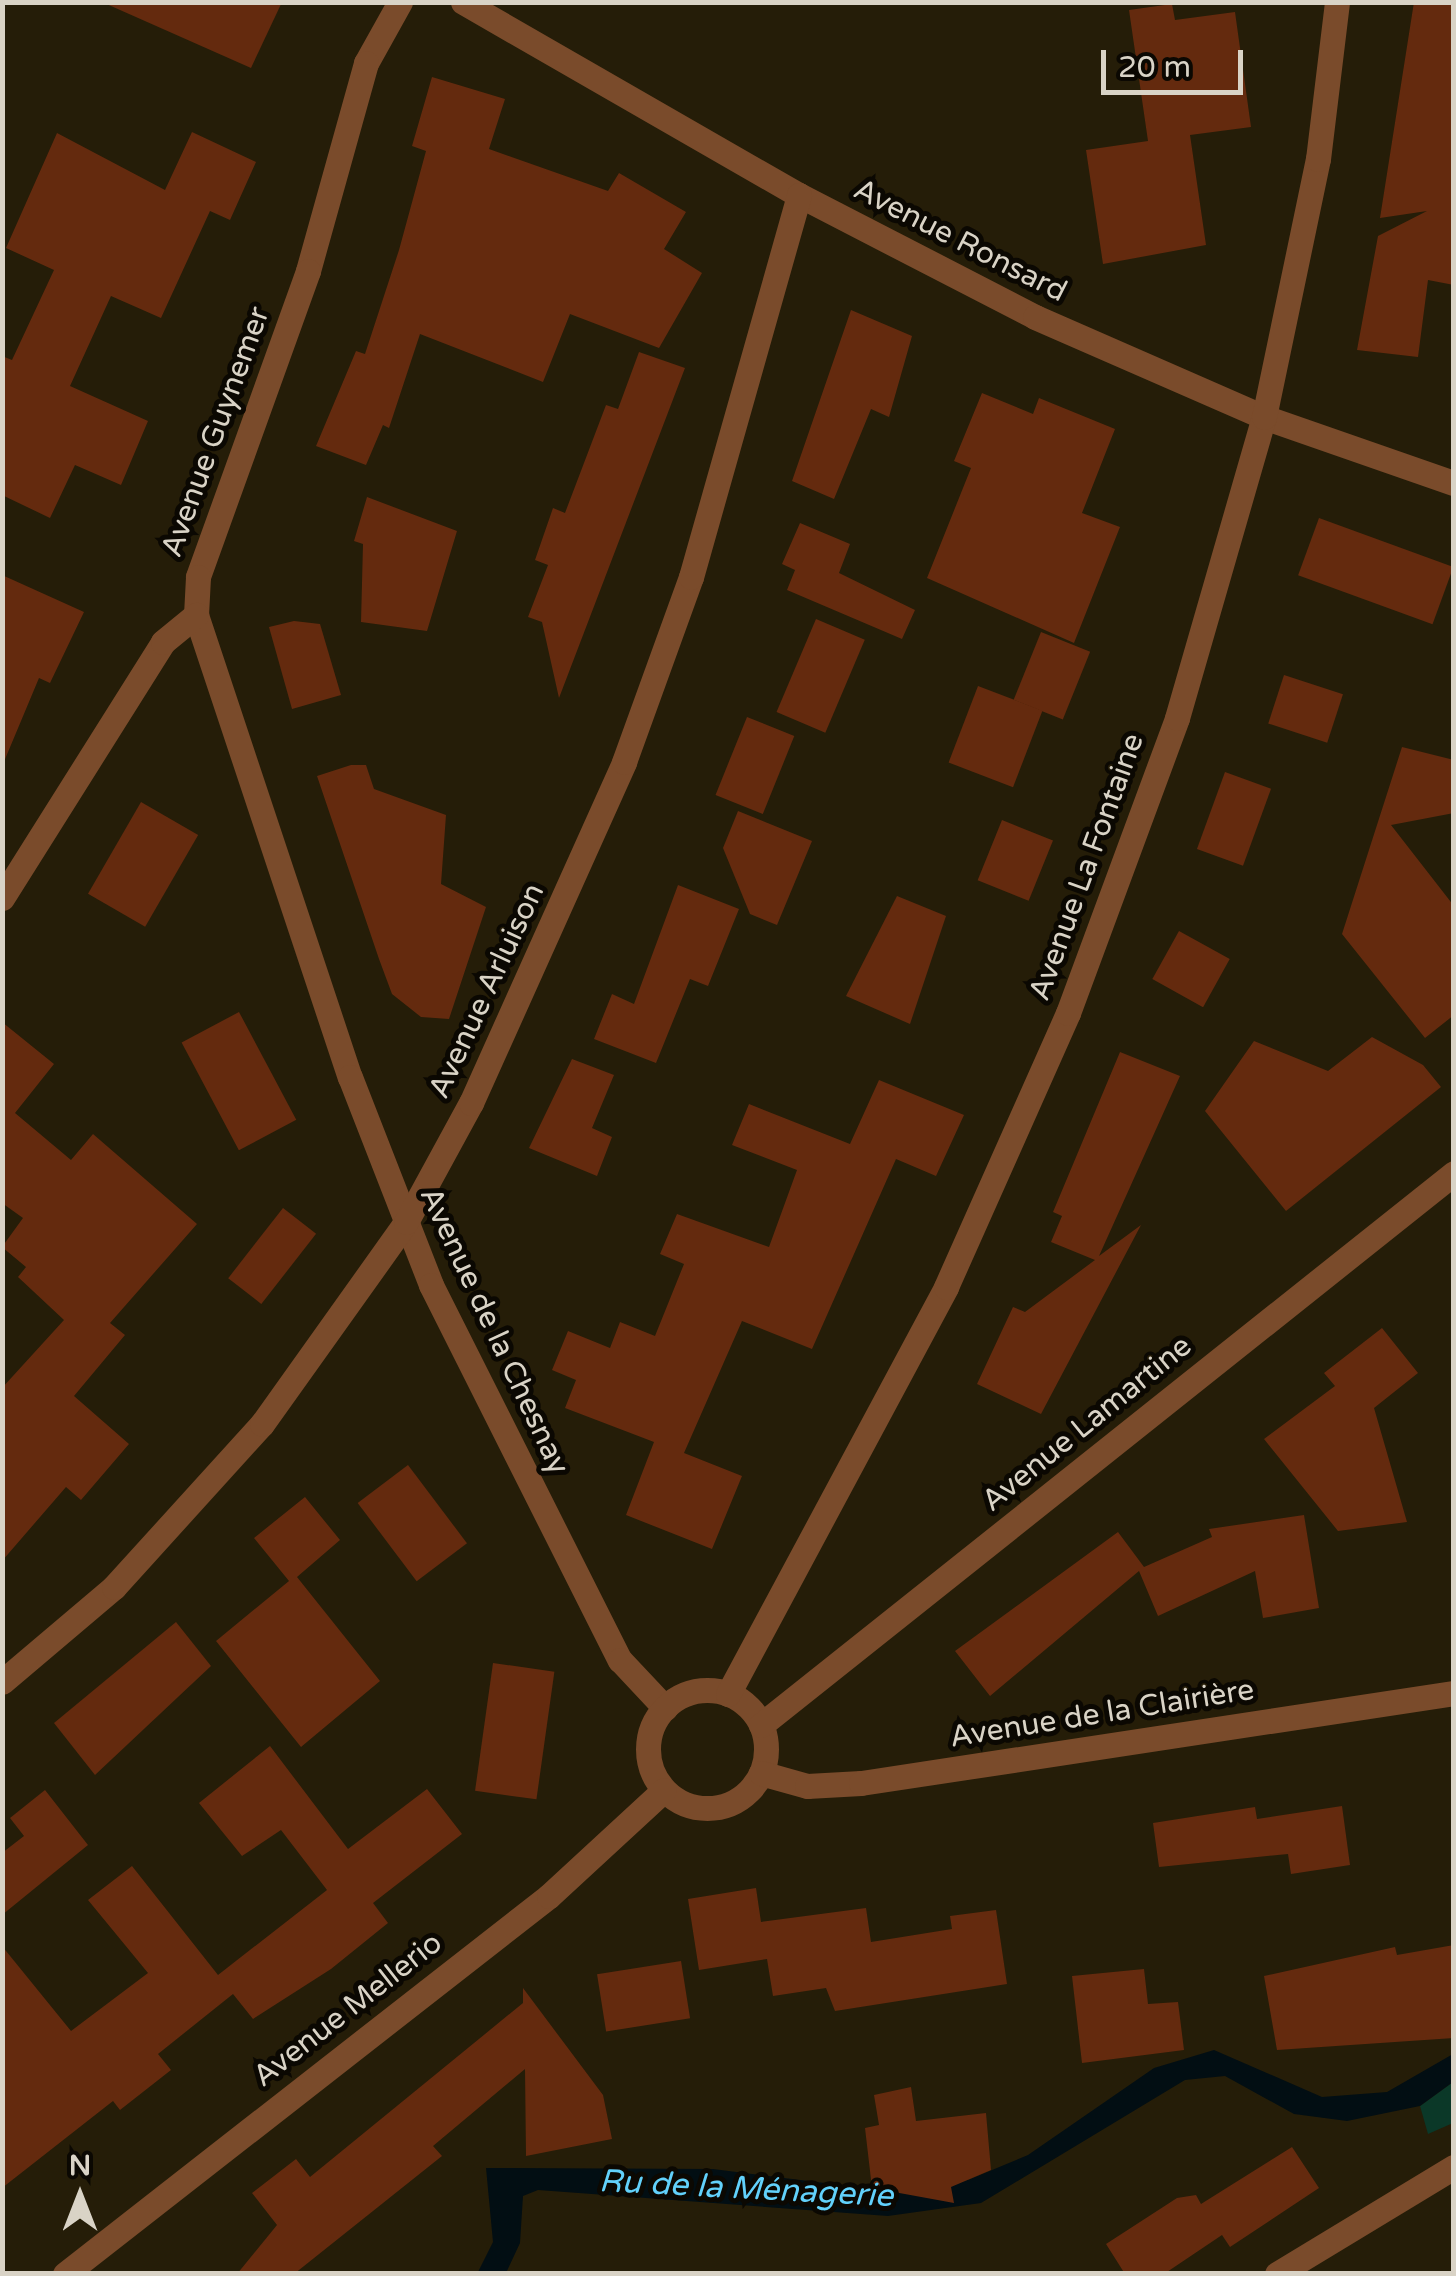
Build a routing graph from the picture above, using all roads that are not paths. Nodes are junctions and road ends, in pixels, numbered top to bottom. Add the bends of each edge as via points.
1 (400, 2) edge
2 (463, 2) edge
3 (1336, 2) edge
4 (799, 196) junction
5 (1264, 417) junction
6 (1454, 483) edge
7 (196, 615) junction
8 (2, 898) edge
9 (1454, 1173) edge
10 (406, 1222) junction
11 (2, 1682) edge
12 (1454, 1693) edge
13 (728, 1694) junction
14 (665, 1708) junction
15 (761, 1726) junction
16 (761, 1773) junction
17 (664, 1790) junction
18 (1454, 2167) edge
19 (64, 2274) edge
20 (1277, 2274) edge

1 - 7 street, Avenue Guynemer via 366,63 308,272 198,577
2 - 4 street, Avenue Ronsard
3 - 5 street, Avenue La Fontaine via 1318,159
4 - 5 street, Avenue Ronsard via 1035,318
4 - 10 street, Avenue Arluison via 691,577 624,762 543,956
5 - 6 street, Avenue Ronsard
5 - 13 street, Avenue La Fontaine via 1177,718 1068,1014 946,1288
7 - 8 street via 163,642
7 - 10 street, Avenue de la Chesnay
9 - 15 street, Avenue Lamartine
10 - 11 street, Avenue Arluison via 262,1424 184,1513 73,1626
10 - 14 street, Avenue de la Chesnay via 620,1660
12 - 16 street, Avenue de la Clairière via 860,1783 807,1786
13 - 14 street via 694,1692
13 - 15 street
14 - 17 street via 649,1740
15 - 16 street
16 - 17 street via 717,1808
17 - 19 street, Avenue Mellerio via 548,1896
18 - 20 street

